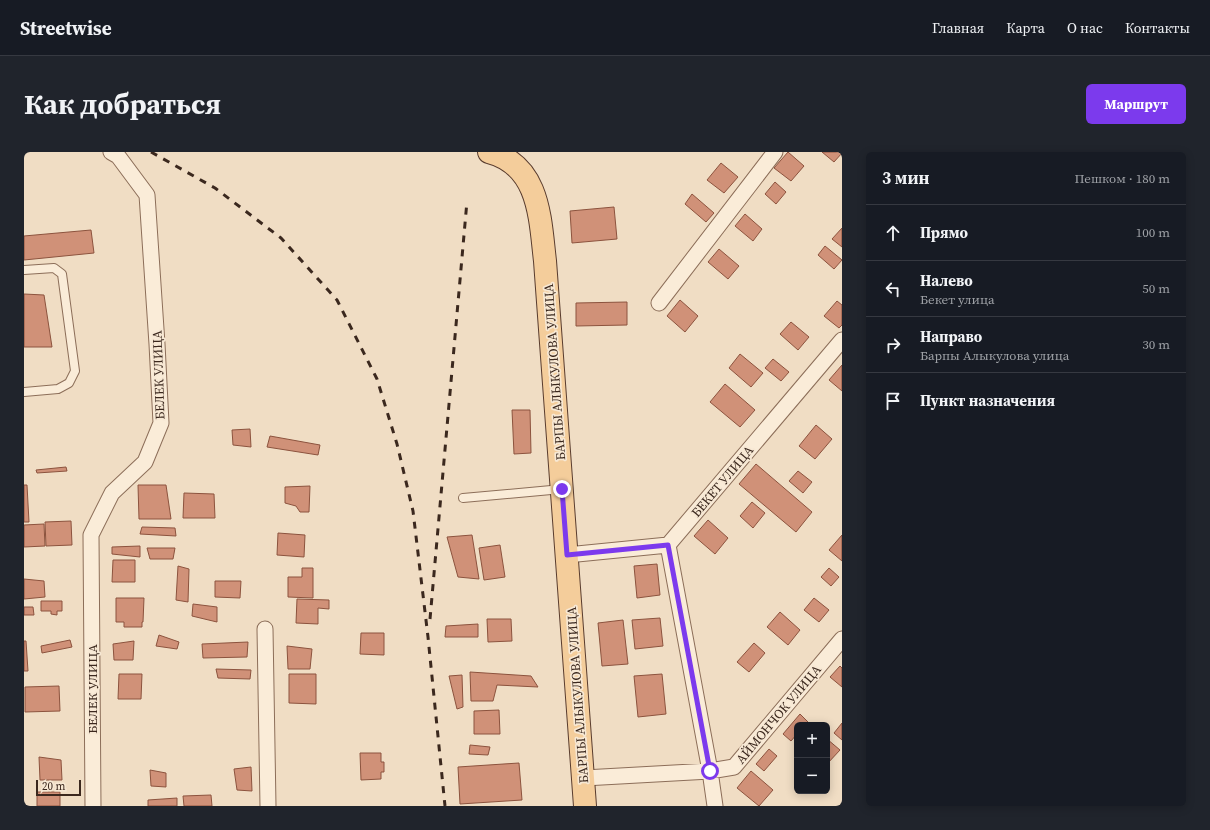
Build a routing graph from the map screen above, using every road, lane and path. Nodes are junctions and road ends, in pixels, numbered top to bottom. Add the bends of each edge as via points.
1 (111, 152) edge
2 (489, 152) edge
3 (775, 152) edge
4 (510, 157) edge
5 (24, 270) edge
6 (659, 303) dead end
7 (842, 340) edge
8 (24, 392) edge
9 (562, 489) junction
10 (463, 498) dead end
11 (668, 545) junction
12 (567, 555) junction
13 (265, 629) dead end
14 (842, 639) edge
15 (710, 771) junction
16 (584, 778) junction
17 (93, 806) edge
18 (268, 806) edge
19 (586, 806) edge
20 (715, 806) edge

1 - 17 street, БЕЛЕК УЛИЦА via 118,156 147,195 161,423 145,462 112,493 91,535
2 - 4 main road, БАРПЫ АЛЫКУЛОВА УЛИЦА
3 - 6 street
4 - 9 main road, БАРПЫ АЛЫКУЛОВА УЛИЦА via 532,187 539,213
5 - 8 lane via 54,268 62,274 75,372 69,383 58,389
7 - 11 street, БЕКЕТ УЛИЦА
9 - 10 lane
9 - 12 main road, БАРПЫ АЛЫКУЛОВА УЛИЦА
11 - 12 street
11 - 15 street
12 - 16 main road, БАРПЫ АЛЫКУЛОВА УЛИЦА
13 - 18 street
14 - 15 street, АЙМОНЧОК УЛИЦА via 734,767
15 - 16 street, АЙМОНЧОК УЛИЦА
15 - 20 street
16 - 19 main road, БАРПЫ АЛЫКУЛОВА УЛИЦА

